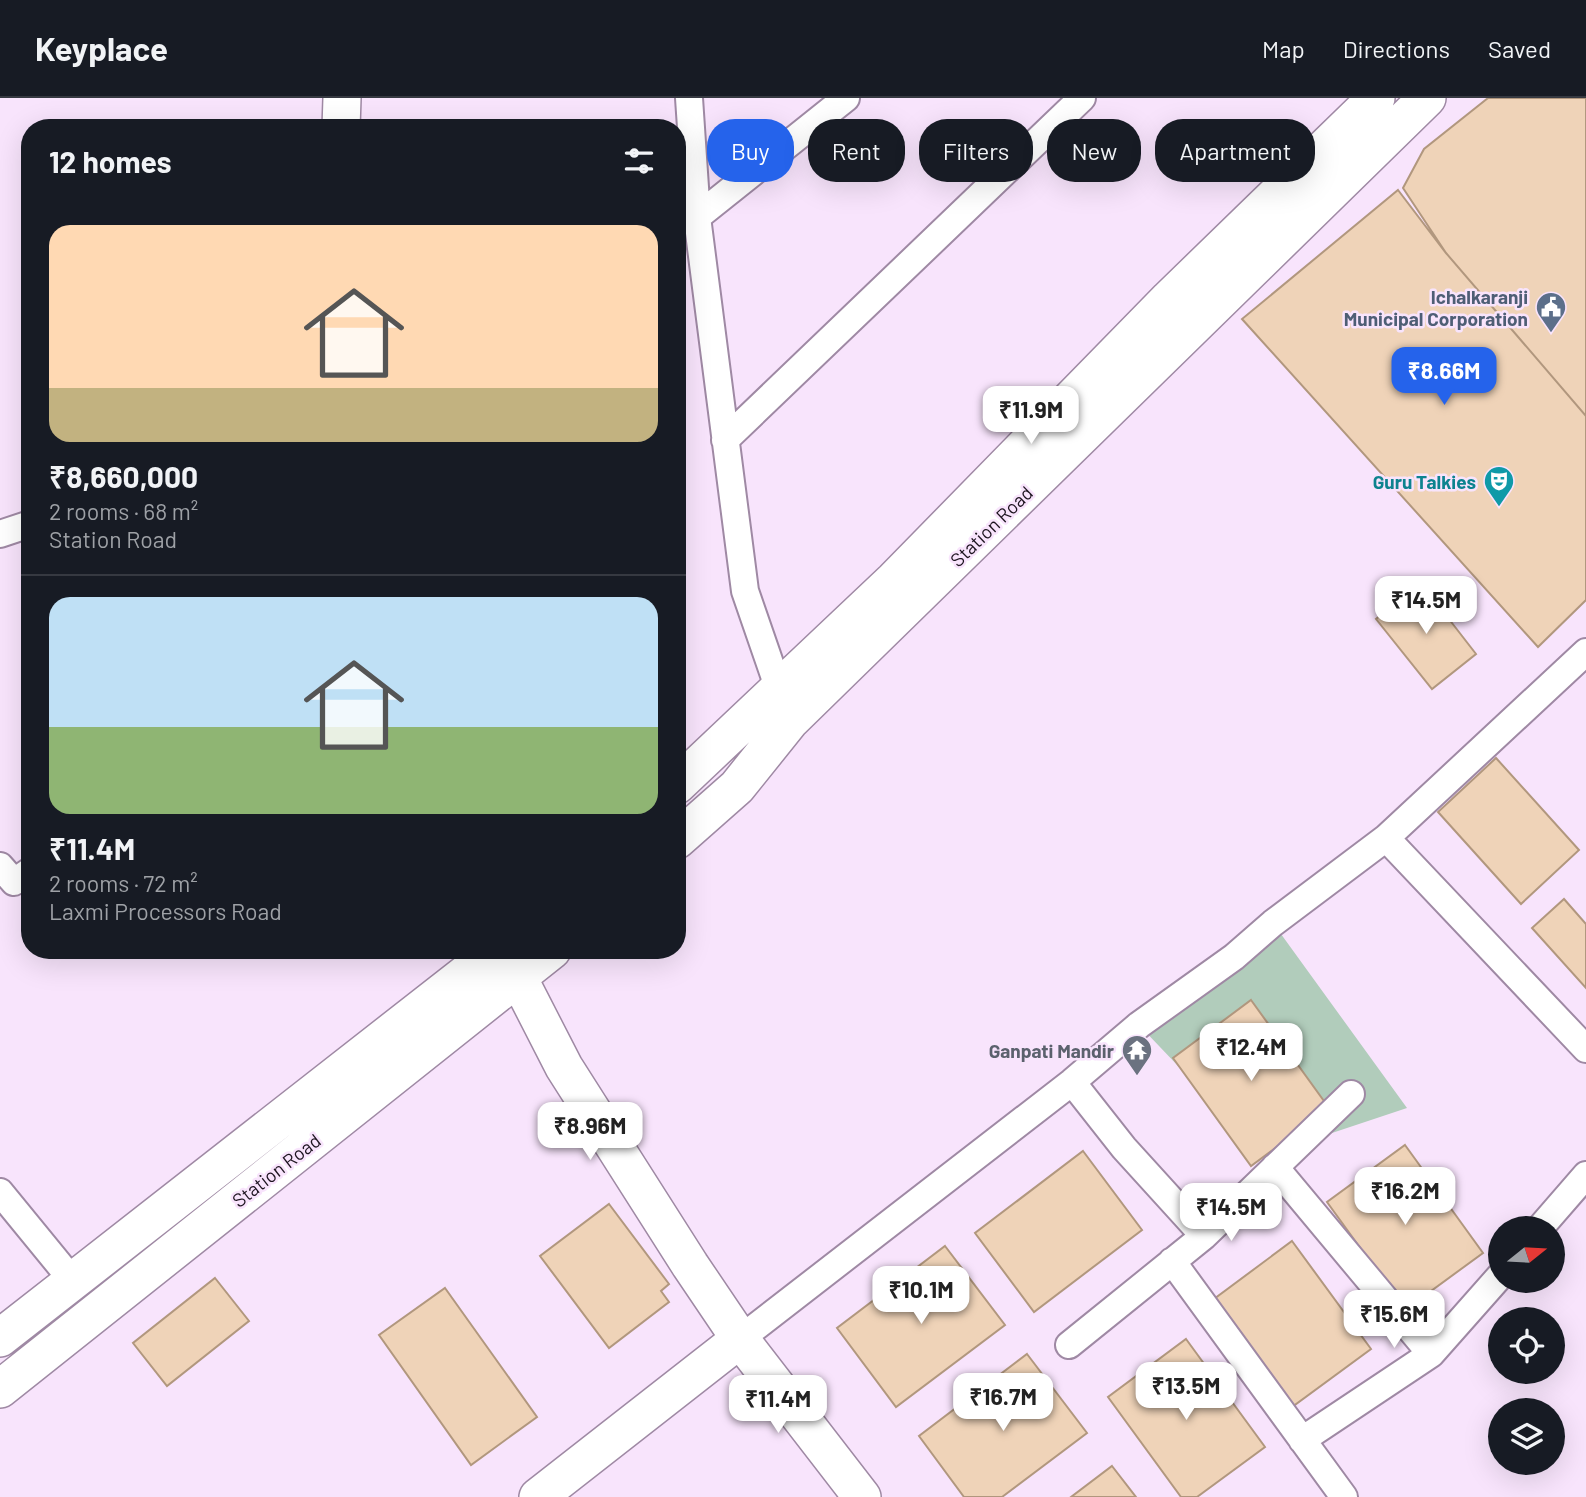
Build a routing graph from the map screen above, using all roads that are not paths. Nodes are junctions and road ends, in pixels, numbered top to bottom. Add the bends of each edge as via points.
1 (342, 98) edge
2 (689, 98) edge
3 (846, 98) edge
4 (1082, 98) edge
5 (1376, 98) edge
6 (1427, 98) edge
7 (341, 119) edge
8 (687, 217) edge
9 (725, 440) junction
10 (21, 527) edge
11 (0, 534) edge
12 (1586, 652) edge
13 (784, 704) junction
14 (686, 778) edge
15 (686, 832) edge
16 (1386, 838) junction
17 (484, 959) edge
18 (529, 959) edge
19 (511, 966) edge
20 (1586, 1049) edge
21 (1072, 1082) junction
22 (1352, 1094) dead end
23 (1275, 1167) junction
24 (1586, 1175) edge
25 (0, 1192) edge
26 (1550, 1216) edge
27 (1204, 1236) junction
28 (1171, 1261) junction
29 (72, 1280) junction
30 (1488, 1290) edge
31 (0, 1338) edge
32 (740, 1339) junction
33 (1069, 1345) dead end
34 (1431, 1354) junction
35 (0, 1389) edge
36 (1301, 1440) junction
37 (538, 1497) edge
38 (862, 1497) edge
39 (1345, 1497) edge

1 - 7 main road
2 - 8 street
3 - 8 street
4 - 9 street
5 - 13 main road, Station Road via 1169,299 894,580
6 - 13 main road, Station Road
8 - 9 street
9 - 13 street via 745,590
10 - 11 street
12 - 16 street
13 - 14 main road, Station Road
13 - 15 main road, Station Road via 737,787
16 - 20 street
16 - 21 street via 1139,1025
17 - 29 main road, Station Road
18 - 19 main road, Station Road
19 - 32 main road via 564,1067
19 - 35 main road, Station Road
21 - 27 street
21 - 32 street
22 - 23 street
23 - 27 street
23 - 34 street
24 - 26 street
25 - 29 street
27 - 28 street
28 - 33 street
28 - 36 street
29 - 31 main road, Station Road
30 - 34 street
32 - 37 main road
32 - 38 main road
34 - 36 street
36 - 39 street

